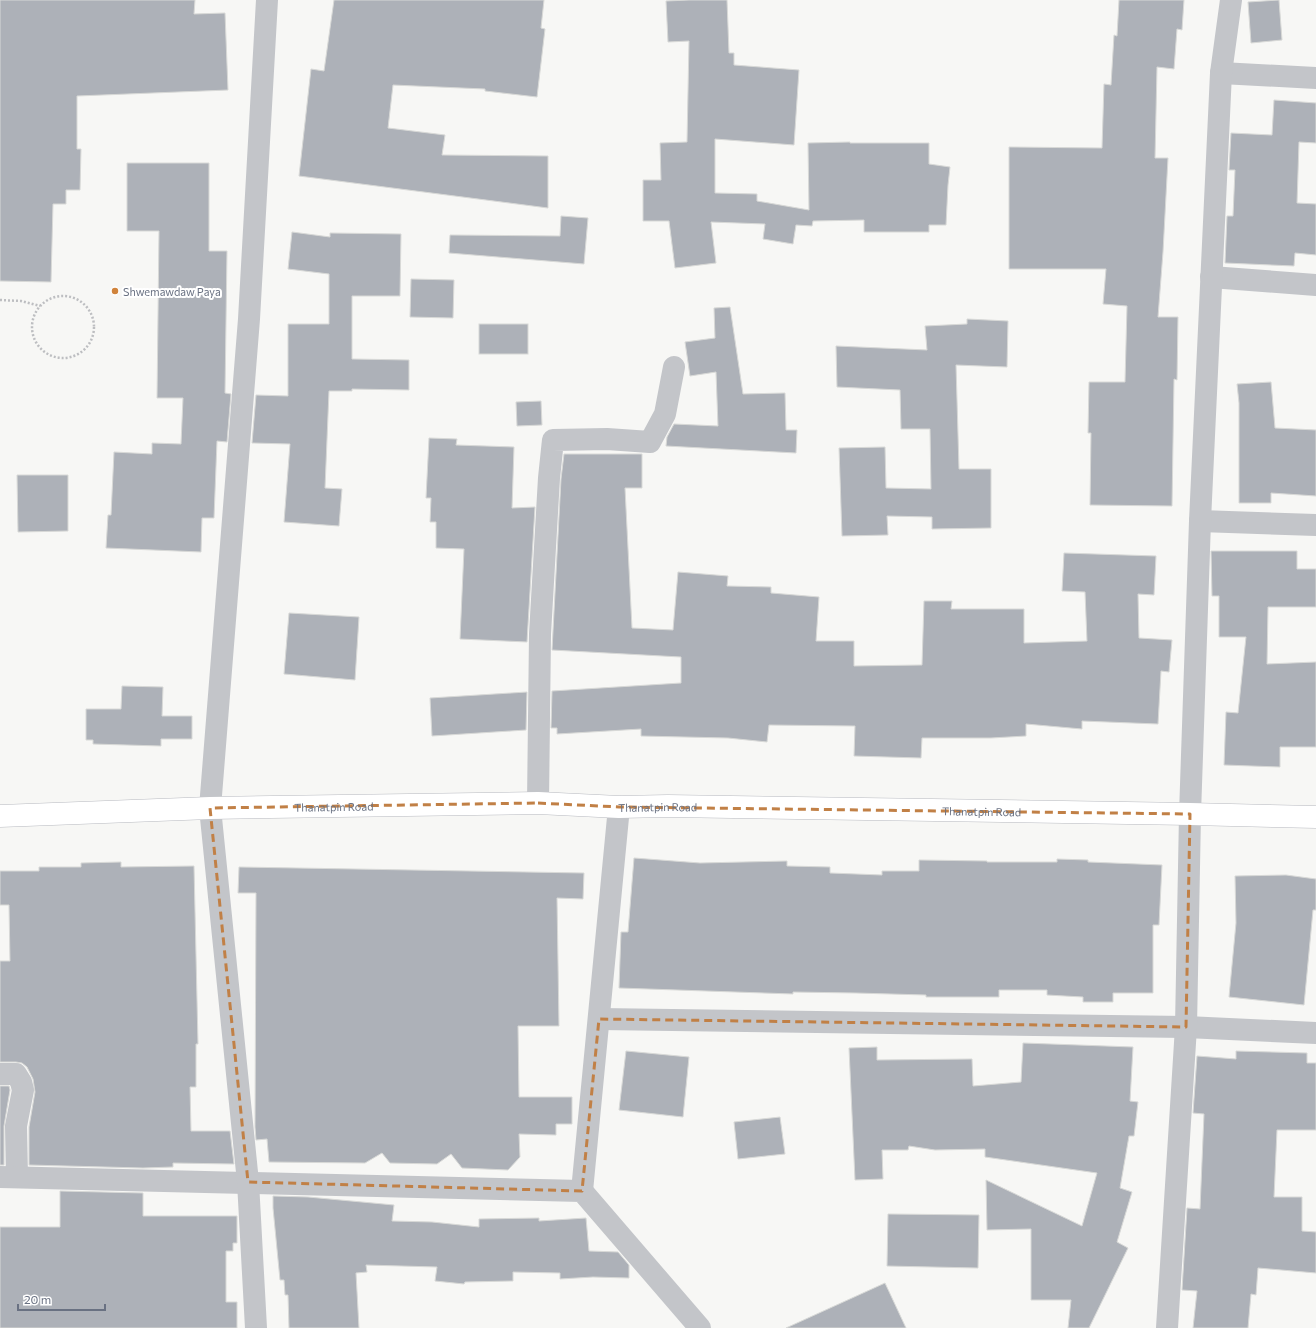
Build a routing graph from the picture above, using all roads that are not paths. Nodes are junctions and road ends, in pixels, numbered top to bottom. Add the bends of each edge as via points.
1 (267, 0) edge
2 (1231, 0) edge
3 (1221, 73) junction
4 (1316, 78) edge
5 (1211, 277) junction
6 (1316, 285) edge
7 (674, 368) dead end
8 (1200, 521) junction
9 (1316, 525) edge
10 (538, 803) junction
11 (619, 807) junction
12 (210, 808) junction
13 (1190, 814) junction
14 (0, 816) edge
15 (1316, 817) edge
16 (599, 1020) junction
17 (1186, 1027) junction
18 (1316, 1033) edge
19 (0, 1074) edge
20 (9, 1177) edge
21 (248, 1182) junction
22 (582, 1192) junction
23 (256, 1328) edge
24 (700, 1328) edge
25 (1167, 1328) edge

1 - 12 street via 249,319
2 - 3 street
3 - 4 street
3 - 5 street
5 - 6 street
5 - 8 street
7 - 10 street via 665,414 650,442 607,439 553,440 540,634
8 - 9 street
8 - 13 street
10 - 11 main road, Thanatpin Road
10 - 12 main road, Thanatpin Road
11 - 13 main road, Thanatpin Road
11 - 16 street
12 - 14 main road, Thanatpin Road
12 - 21 street
13 - 15 main road, Thanatpin Road
13 - 17 street
16 - 17 street
16 - 22 street
17 - 18 street
17 - 25 street
19 - 20 street via 16,1074 23,1090
20 - 21 street
21 - 22 street
21 - 23 street
22 - 24 street

